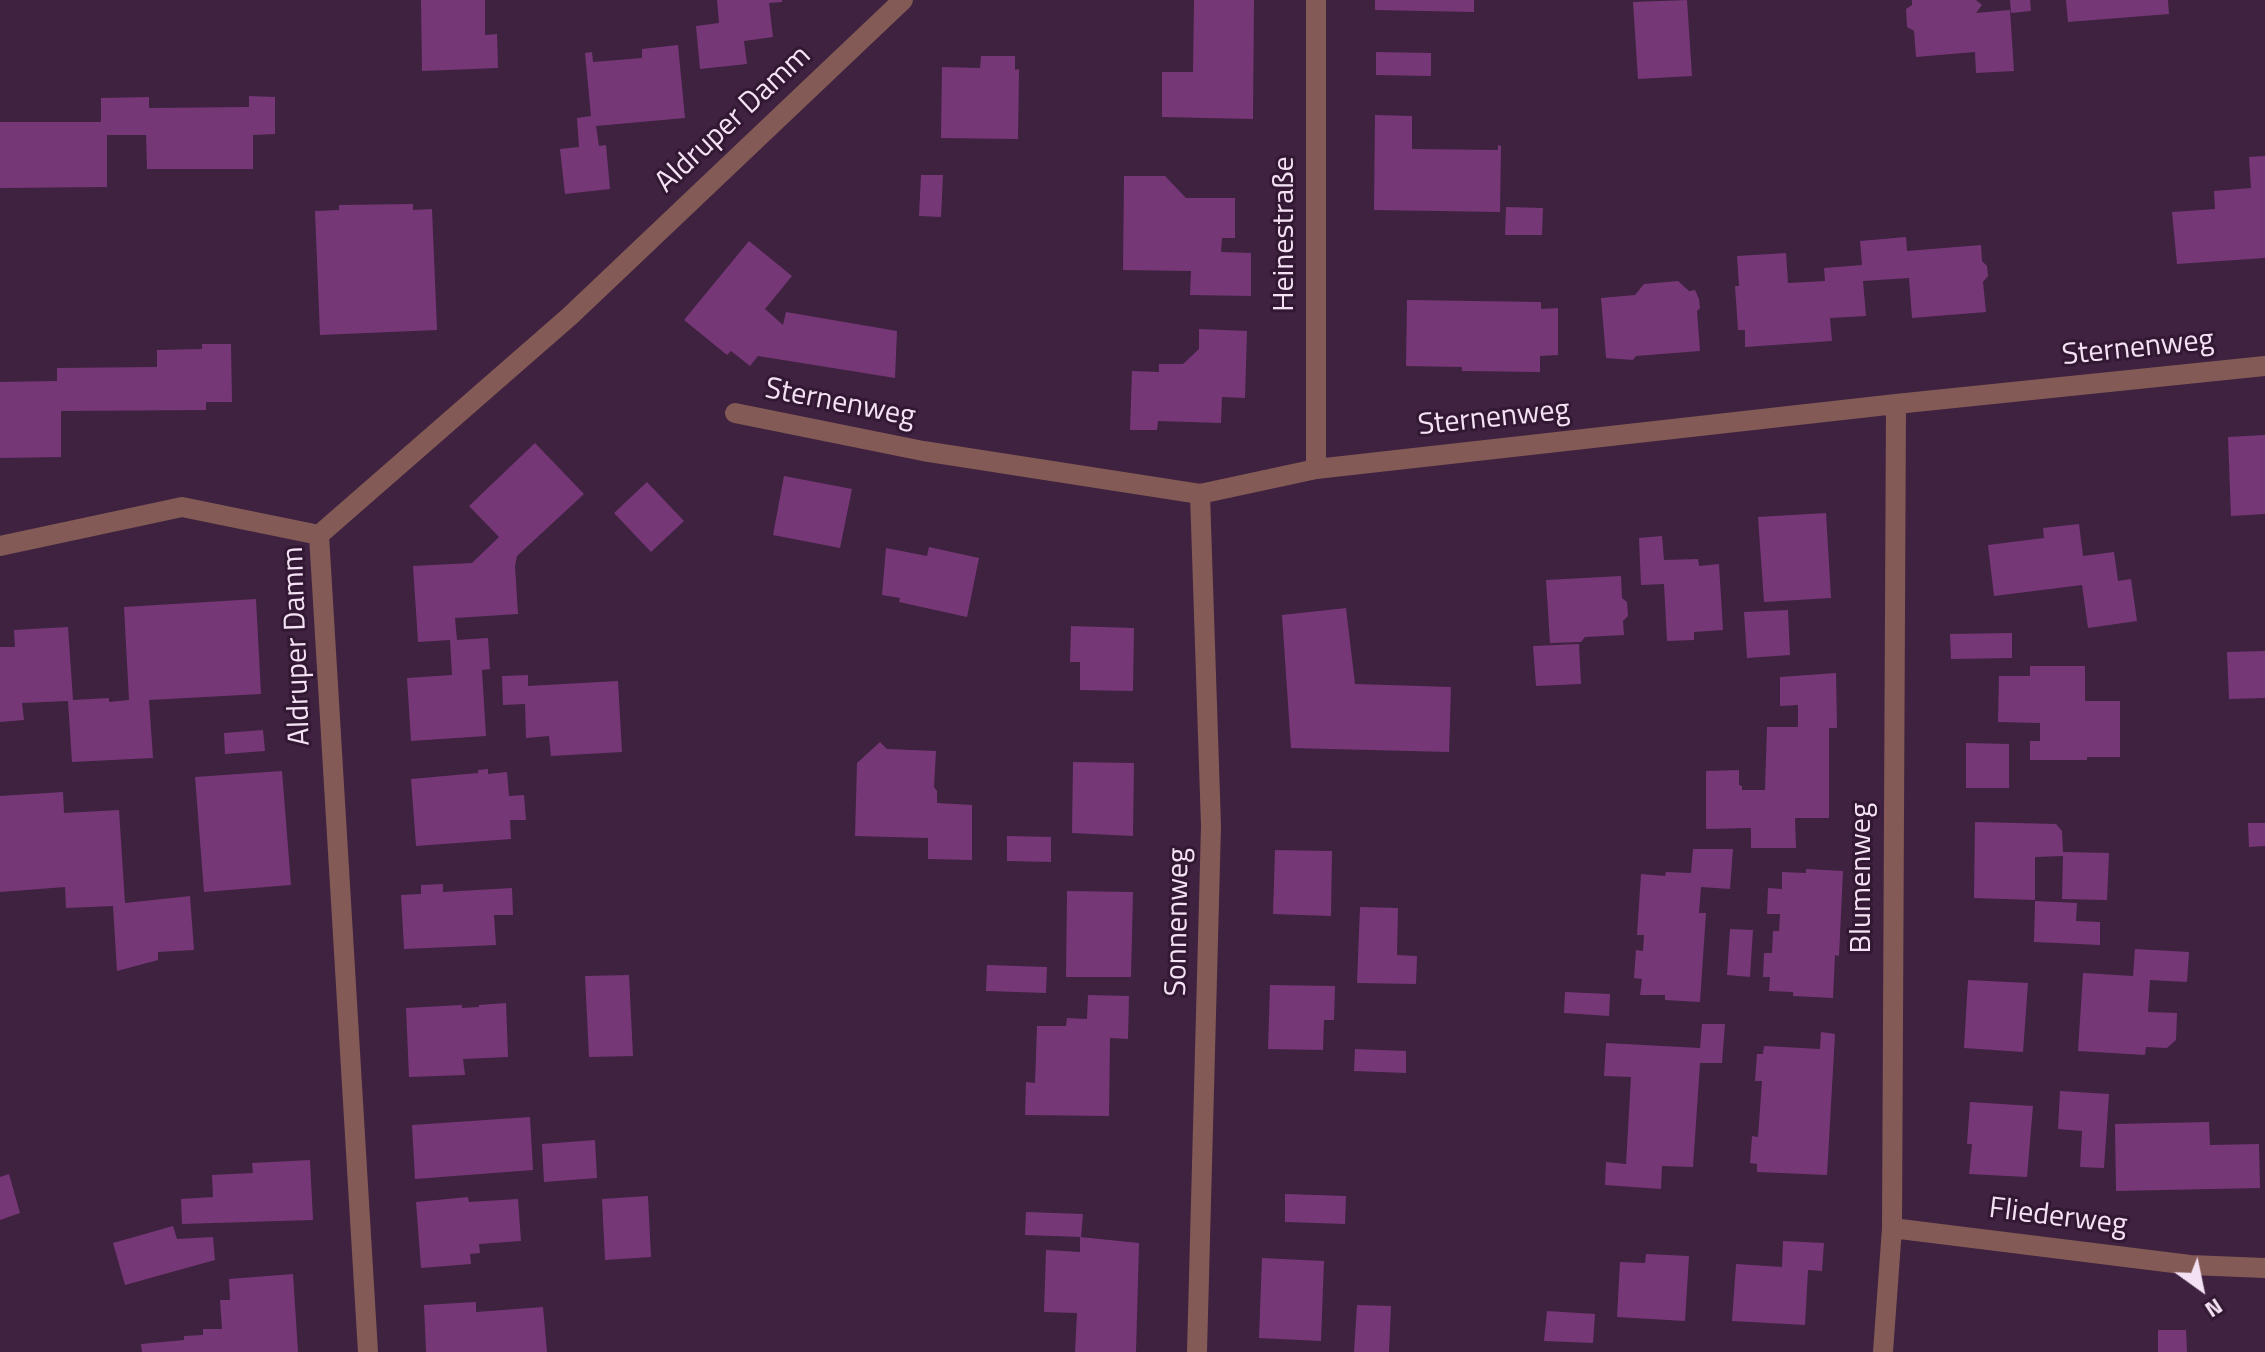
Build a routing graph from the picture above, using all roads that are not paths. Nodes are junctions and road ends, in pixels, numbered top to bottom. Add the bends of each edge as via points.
1 (903, 0) edge
2 (1316, 0) edge
3 (2265, 366) edge
4 (1896, 404) junction
5 (735, 413) dead end
6 (1316, 469) junction
7 (1200, 494) junction
8 (319, 535) junction
9 (0, 546) edge
10 (1892, 1228) junction
11 (2265, 1268) edge
12 (368, 1352) edge
13 (1197, 1352) edge
14 (1883, 1352) edge

1 - 8 street, Aldruper Damm via 570,316
2 - 6 street, Heinestraße
3 - 4 street, Sternenweg
4 - 6 street, Sternenweg
4 - 10 street, Blumenweg
5 - 7 street, Sternenweg via 923,451
6 - 7 street, Sternenweg
7 - 13 street, Sonnenweg via 1211,826
8 - 9 street via 182,507
8 - 12 street, Aldruper Damm
10 - 11 street, Fliederweg via 2190,1265
10 - 14 street, Blumenweg

